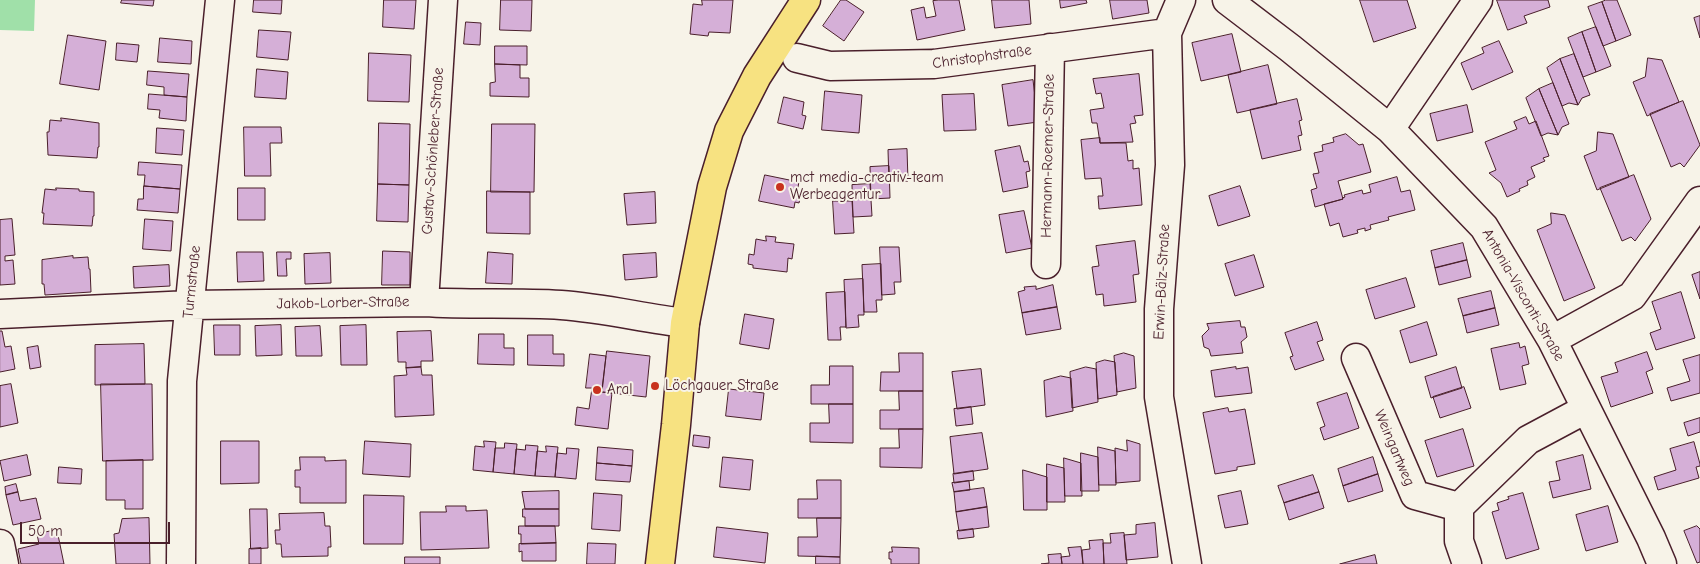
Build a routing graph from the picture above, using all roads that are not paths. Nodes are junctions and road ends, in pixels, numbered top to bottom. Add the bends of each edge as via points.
1 (220, 0) edge
2 (443, 0) edge
3 (806, 0) edge
4 (1181, 0) edge
5 (1227, 0) edge
6 (1478, 0) edge
7 (1167, 33) junction
8 (1050, 48) junction
9 (798, 58) dead end
10 (1390, 129) junction
11 (1700, 201) edge
12 (1046, 264) dead end
13 (424, 302) junction
14 (190, 305) junction
15 (0, 314) edge
16 (685, 323) junction
17 (1552, 340) junction
18 (1356, 358) dead end
19 (1586, 409) junction
20 (1459, 507) junction
21 (0, 544) edge
22 (4, 564) edge
23 (181, 564) edge
24 (660, 564) edge
25 (1187, 564) edge
26 (1468, 564) edge
27 (1662, 564) edge

1 - 14 street, Turmstraße
2 - 13 street, Gustav-Schönleber-Straße
3 - 16 main road via 758,76 729,131 712,186
4 - 7 street, Erwin-Bälz-Straße
5 - 10 street, Antonia-Visconti-Straße
6 - 10 street
7 - 8 street, Christophstraße
7 - 25 street, Erwin-Bälz-Straße via 1170,165 1159,309 1159,397
8 - 9 street, Christophstraße via 934,64 830,66
8 - 12 street, Hermann-Roemer-Straße
10 - 17 street, Antonia-Visconti-Straße via 1484,227
11 - 17 street via 1632,296
13 - 14 street, Jakob-Lorber-Straße
13 - 16 street, Jakob-Lorber-Straße via 596,308
14 - 15 street, Jakob-Lorber-Straße
14 - 23 street, Turmstraße via 182,381
16 - 24 main road
17 - 19 street, Antonia-Visconti-Straße
18 - 20 street, Weingartweg via 1415,495
19 - 20 street via 1528,440
19 - 27 street, Antonia-Visconti-Straße
20 - 26 street via 1459,541
21 - 22 street

